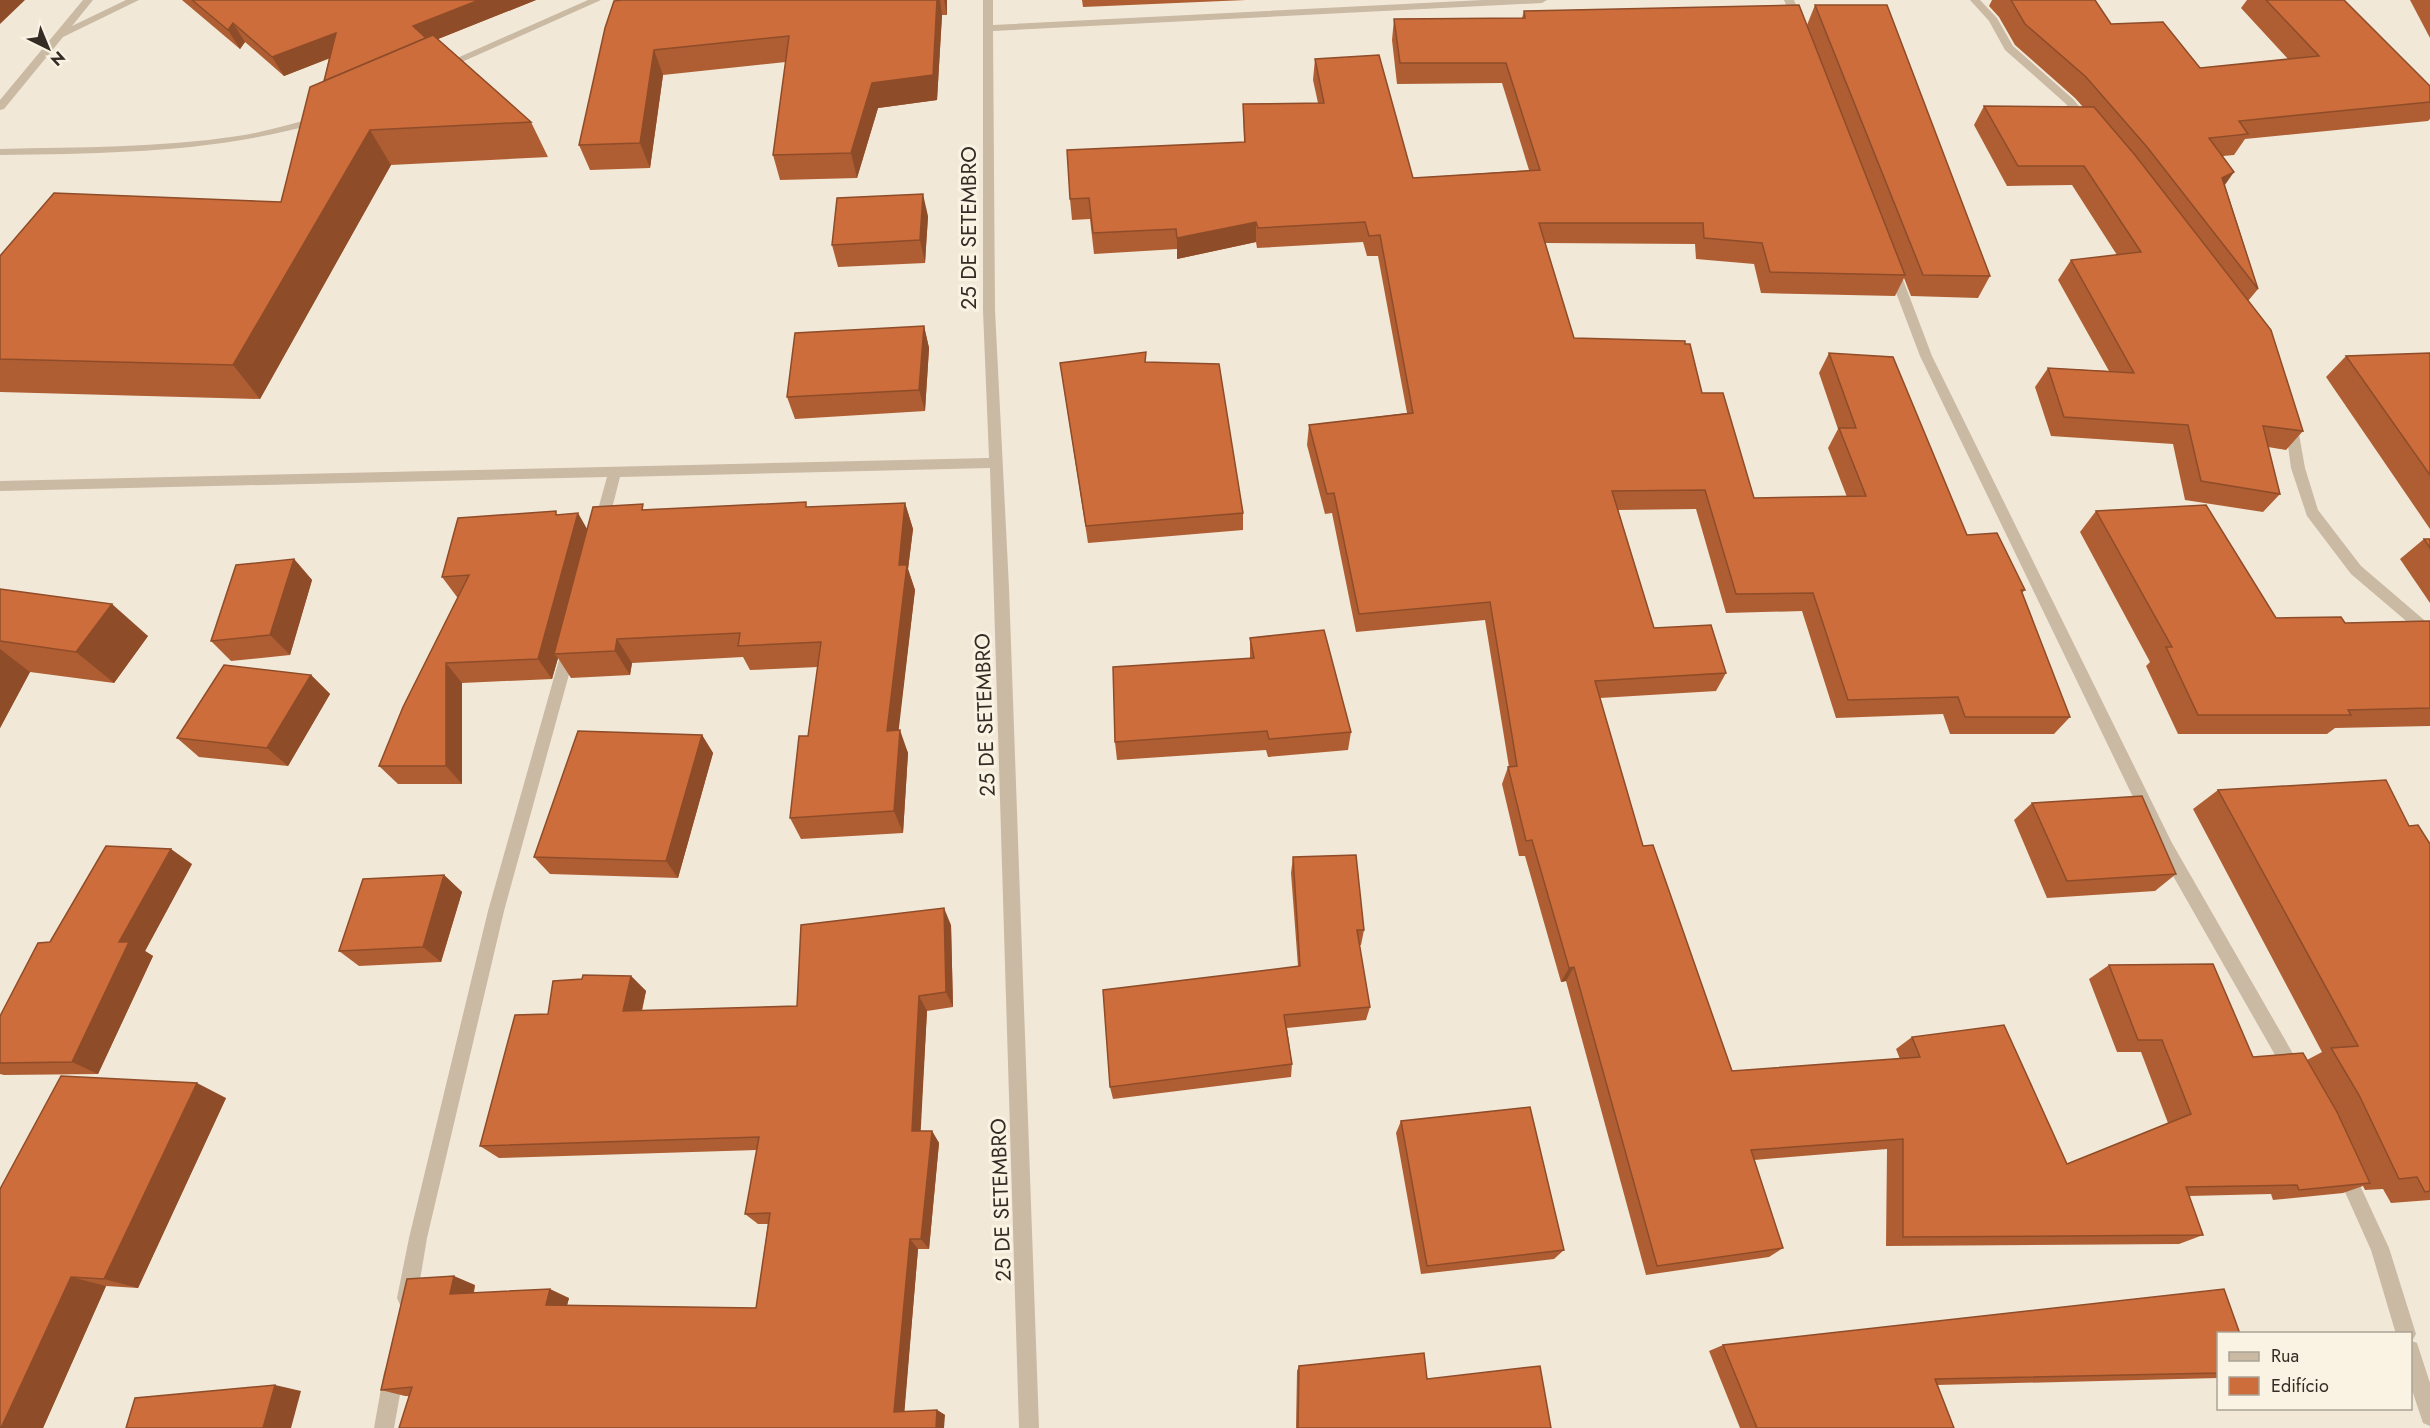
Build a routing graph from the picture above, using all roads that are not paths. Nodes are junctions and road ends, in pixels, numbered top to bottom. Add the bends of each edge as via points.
1 (88, 0) edge
2 (134, 0) edge
3 (596, 0) edge
4 (988, 0) edge
5 (1542, 0) edge
6 (1789, 0) edge
7 (1975, 0) edge
8 (989, 28) junction
9 (58, 36) junction
10 (1806, 44) edge
11 (432, 72) edge
12 (0, 107) edge
13 (334, 115) edge
14 (2091, 127) edge
15 (0, 152) edge
16 (1888, 256) edge
17 (2289, 412) edge
18 (995, 463) junction
19 (615, 472) junction
20 (0, 486) edge
21 (598, 538) edge
22 (2430, 633) edge
23 (572, 638) edge
24 (2301, 1085) edge
25 (2338, 1156) edge
26 (404, 1316) edge
27 (2405, 1332) edge
28 (2412, 1357) edge
29 (396, 1361) edge
30 (2430, 1416) edge
31 (384, 1428) edge
32 (1029, 1428) edge

1 - 9 street
2 - 9 street
3 - 11 street
4 - 8 street, 25 DE SETEMBRO
5 - 8 street
6 - 10 street
7 - 14 street via 1993,20 2009,48
8 - 18 street, 25 DE SETEMBRO via 989,310
9 - 12 street
13 - 15 street via 271,134 196,147
16 - 24 street via 1926,356 2166,848
17 - 22 street via 2298,468 2312,512 2356,570
18 - 19 street
18 - 32 street, 25 DE SETEMBRO via 1003,600
19 - 20 street
19 - 21 street
23 - 26 street via 495,911 418,1238
25 - 27 street via 2380,1248
28 - 30 street
29 - 31 street

